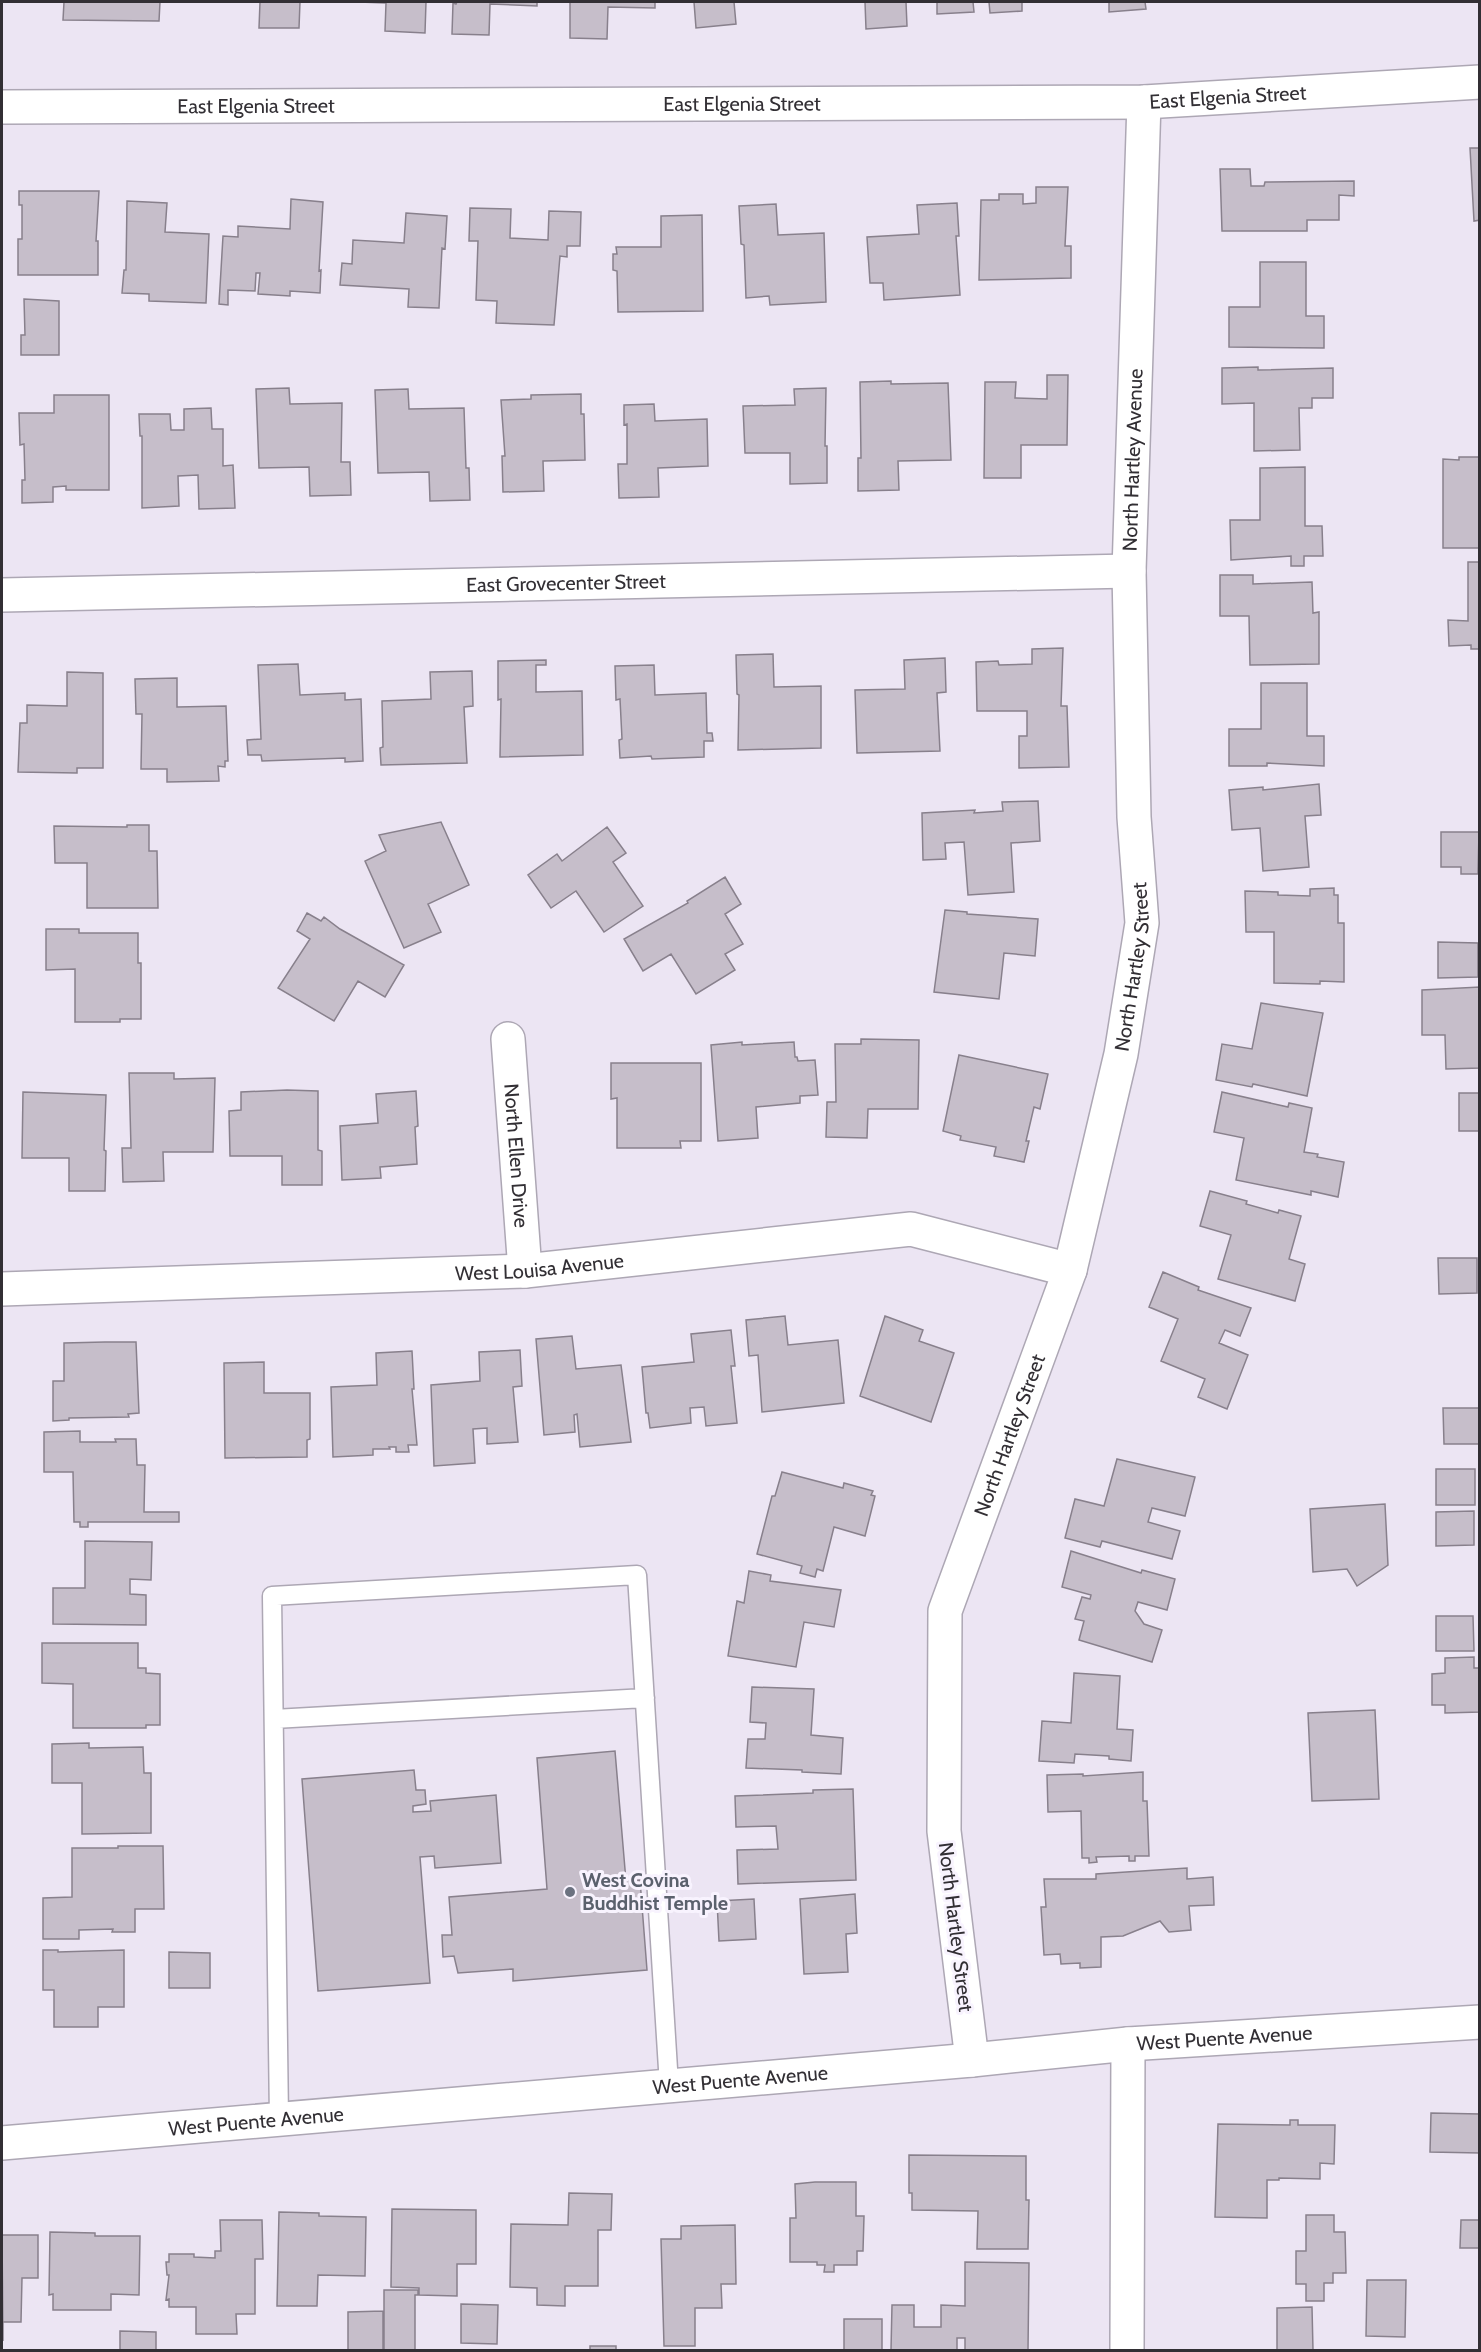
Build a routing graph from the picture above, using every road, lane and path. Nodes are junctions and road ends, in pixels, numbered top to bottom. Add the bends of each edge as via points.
1 (1479, 82) edge
2 (1144, 102) junction
3 (2, 107) edge
4 (1129, 571) junction
5 (2, 595) edge
6 (1134, 817) joint
7 (508, 1040) dead end
8 (1070, 1270) junction
9 (525, 1271) junction
10 (2, 1289) edge
11 (645, 1698) junction
12 (274, 1719) junction
13 (1479, 2022) edge
14 (1128, 2044) junction
15 (972, 2060) junction
16 (669, 2085) junction
17 (279, 2119) junction
18 (2, 2143) edge
19 (1127, 2350) edge

1 - 2 street, East Elgenia Street
2 - 3 street, East Elgenia Street
2 - 4 street, North Hartley Avenue
4 - 5 street, East Grovecenter Street
4 - 6 street, North Hartley Avenue
6 - 8 street, North Hartley Street via 1142,923 1121,1054
7 - 9 street, North Ellen Drive
8 - 9 street, West Louisa Avenue via 911,1229
8 - 15 street, North Hartley Street via 945,1611 944,1832
9 - 10 street, West Louisa Avenue
11 - 12 lane
11 - 12 lane via 637,1575 625,1575 272,1596
11 - 16 lane
12 - 17 lane
13 - 14 street, West Puente Avenue
14 - 15 street, West Puente Avenue
14 - 19 street
15 - 16 street, West Puente Avenue
16 - 17 street, West Puente Avenue
17 - 18 street, West Puente Avenue

